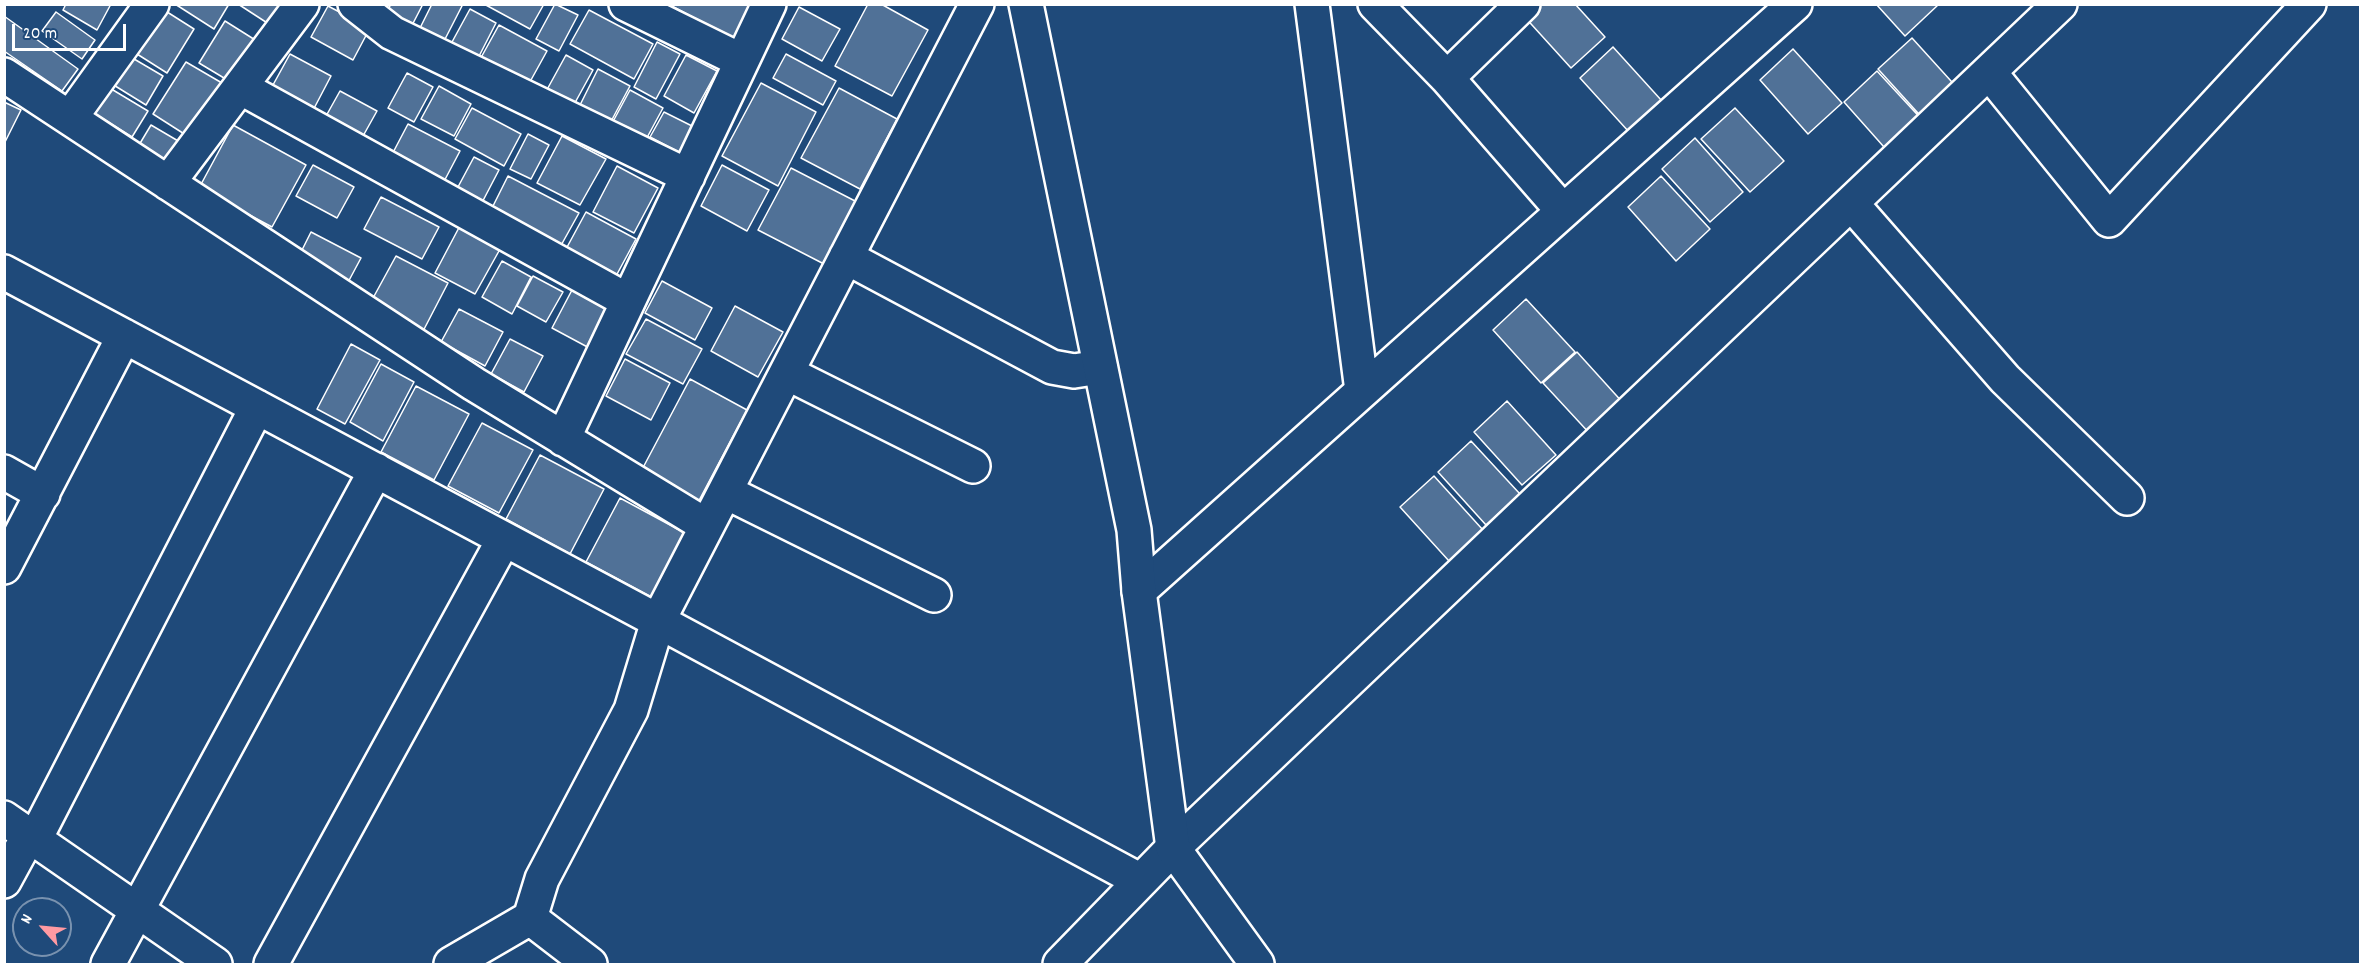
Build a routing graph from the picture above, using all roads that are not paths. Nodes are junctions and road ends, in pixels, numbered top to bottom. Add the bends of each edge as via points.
1 (302, 4) edge
2 (355, 4) edge
3 (626, 4) edge
4 (769, 4) edge
5 (978, 4) edge
6 (1026, 4) edge
7 (1312, 4) edge
8 (1375, 4) edge
9 (1523, 4) edge
10 (1795, 4) edge
11 (2060, 4) edge
12 (2309, 4) edge
13 (152, 5) edge
14 (742, 61) junction
15 (1989, 72) junction
16 (4, 75) edge
17 (1447, 78) junction
18 (240, 87) junction
19 (70, 118) junction
20 (688, 176) junction
21 (168, 183) junction
22 (1851, 203) junction
23 (1563, 211) junction
24 (846, 257) junction
25 (4, 272) edge
26 (628, 301) junction
27 (124, 336) junction
28 (1100, 367) junction
29 (787, 373) junction
30 (1362, 391) junction
31 (257, 407) junction
32 (563, 439) junction
33 (973, 466) dead end
34 (376, 471) junction
35 (4, 472) edge
36 (726, 492) junction
37 (43, 494) junction
38 (2127, 498) dead end
39 (707, 526) junction
40 (504, 539) junction
41 (4, 567) edge
42 (1139, 591) junction
43 (934, 595) dead end
44 (658, 621) junction
45 (23, 831) edge
46 (1173, 848) junction
47 (4, 881) edge
48 (1141, 881) junction
49 (138, 910) junction
50 (530, 918) junction
51 (108, 964) edge
52 (215, 964) edge
53 (272, 964) edge
54 (451, 964) edge
55 (590, 964) edge
56 (1060, 964) edge
57 (1257, 964) edge

1 - 18 street
2 - 20 street via 393,33
3 - 14 street
4 - 14 street
5 - 24 street
6 - 28 street
7 - 30 street
8 - 17 street
9 - 17 street
10 - 23 street
11 - 15 street
12 - 15 street via 2109,220
13 - 19 street
14 - 20 street
15 - 22 street
16 - 19 street
17 - 23 street
18 - 21 street
18 - 26 street
19 - 21 street
20 - 26 street
21 - 32 street
22 - 38 street via 2005,379
22 - 46 street
23 - 30 street
24 - 28 street via 1053,367 1074,371
24 - 29 street
25 - 27 street
26 - 32 street
27 - 31 street
27 - 37 street
28 - 42 street via 1134,530
29 - 33 street
29 - 36 street
30 - 42 street
31 - 34 street
31 - 45 street
32 - 39 street
34 - 40 street
34 - 49 street
35 - 37 street
36 - 39 street
36 - 43 street
37 - 41 street
39 - 44 street
40 - 44 street
40 - 53 street
42 - 46 street
44 - 48 street
44 - 50 street via 631,710 542,879
45 - 47 street
45 - 49 street
46 - 48 street
46 - 57 street
48 - 56 street
49 - 51 street
49 - 52 street
50 - 54 street
50 - 55 street

